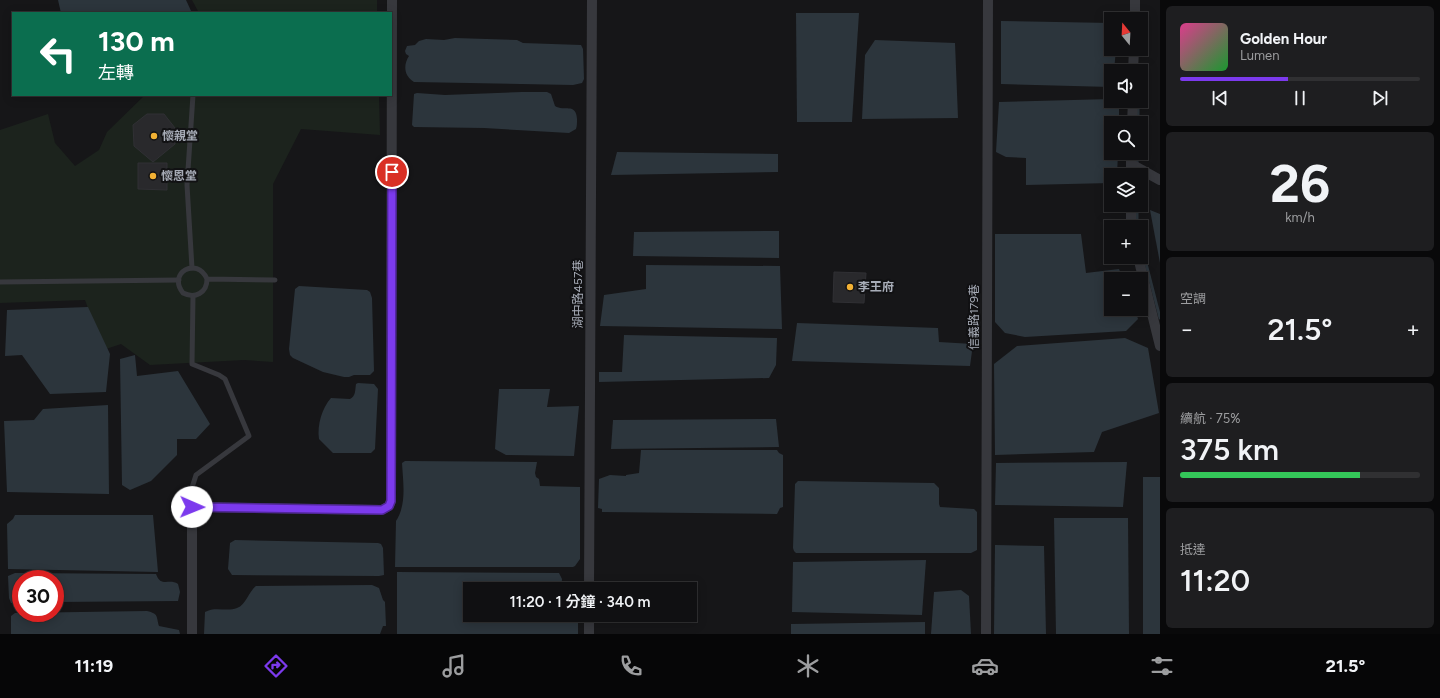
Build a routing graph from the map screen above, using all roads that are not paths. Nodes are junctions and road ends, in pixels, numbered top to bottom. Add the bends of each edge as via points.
1 (392, 0) edge
2 (592, 0) edge
3 (988, 0) edge
4 (1135, 0) edge
5 (392, 12) edge
6 (1135, 12) edge
7 (193, 96) edge
8 (391, 96) edge
9 (1131, 160) edge
10 (1131, 164) junction
11 (1131, 168) edge
12 (1160, 180) edge
13 (1140, 264) edge
14 (192, 268) junction
15 (206, 279) junction
16 (178, 280) junction
17 (275, 280) dead end
18 (0, 282) edge
19 (193, 296) junction
20 (1160, 346) edge
21 (192, 507) junction
22 (589, 582) edge
23 (589, 622) edge
24 (192, 634) edge
25 (589, 634) edge
26 (986, 634) edge

1 - 5 street
2 - 22 street, 湖中路457巷
3 - 26 street, 信義路179巷
4 - 6 street
7 - 14 lane via 187,185
8 - 21 street via 389,506 382,510
9 - 10 street
10 - 11 street
10 - 12 street
13 - 20 street
14 - 15 lane via 201,271
14 - 16 lane via 183,271
15 - 17 lane
15 - 19 lane via 205,289
16 - 18 lane
16 - 19 lane via 178,285 184,293
19 - 21 lane via 192,364 225,379 250,436 196,475 190,494
21 - 24 street
23 - 25 street

